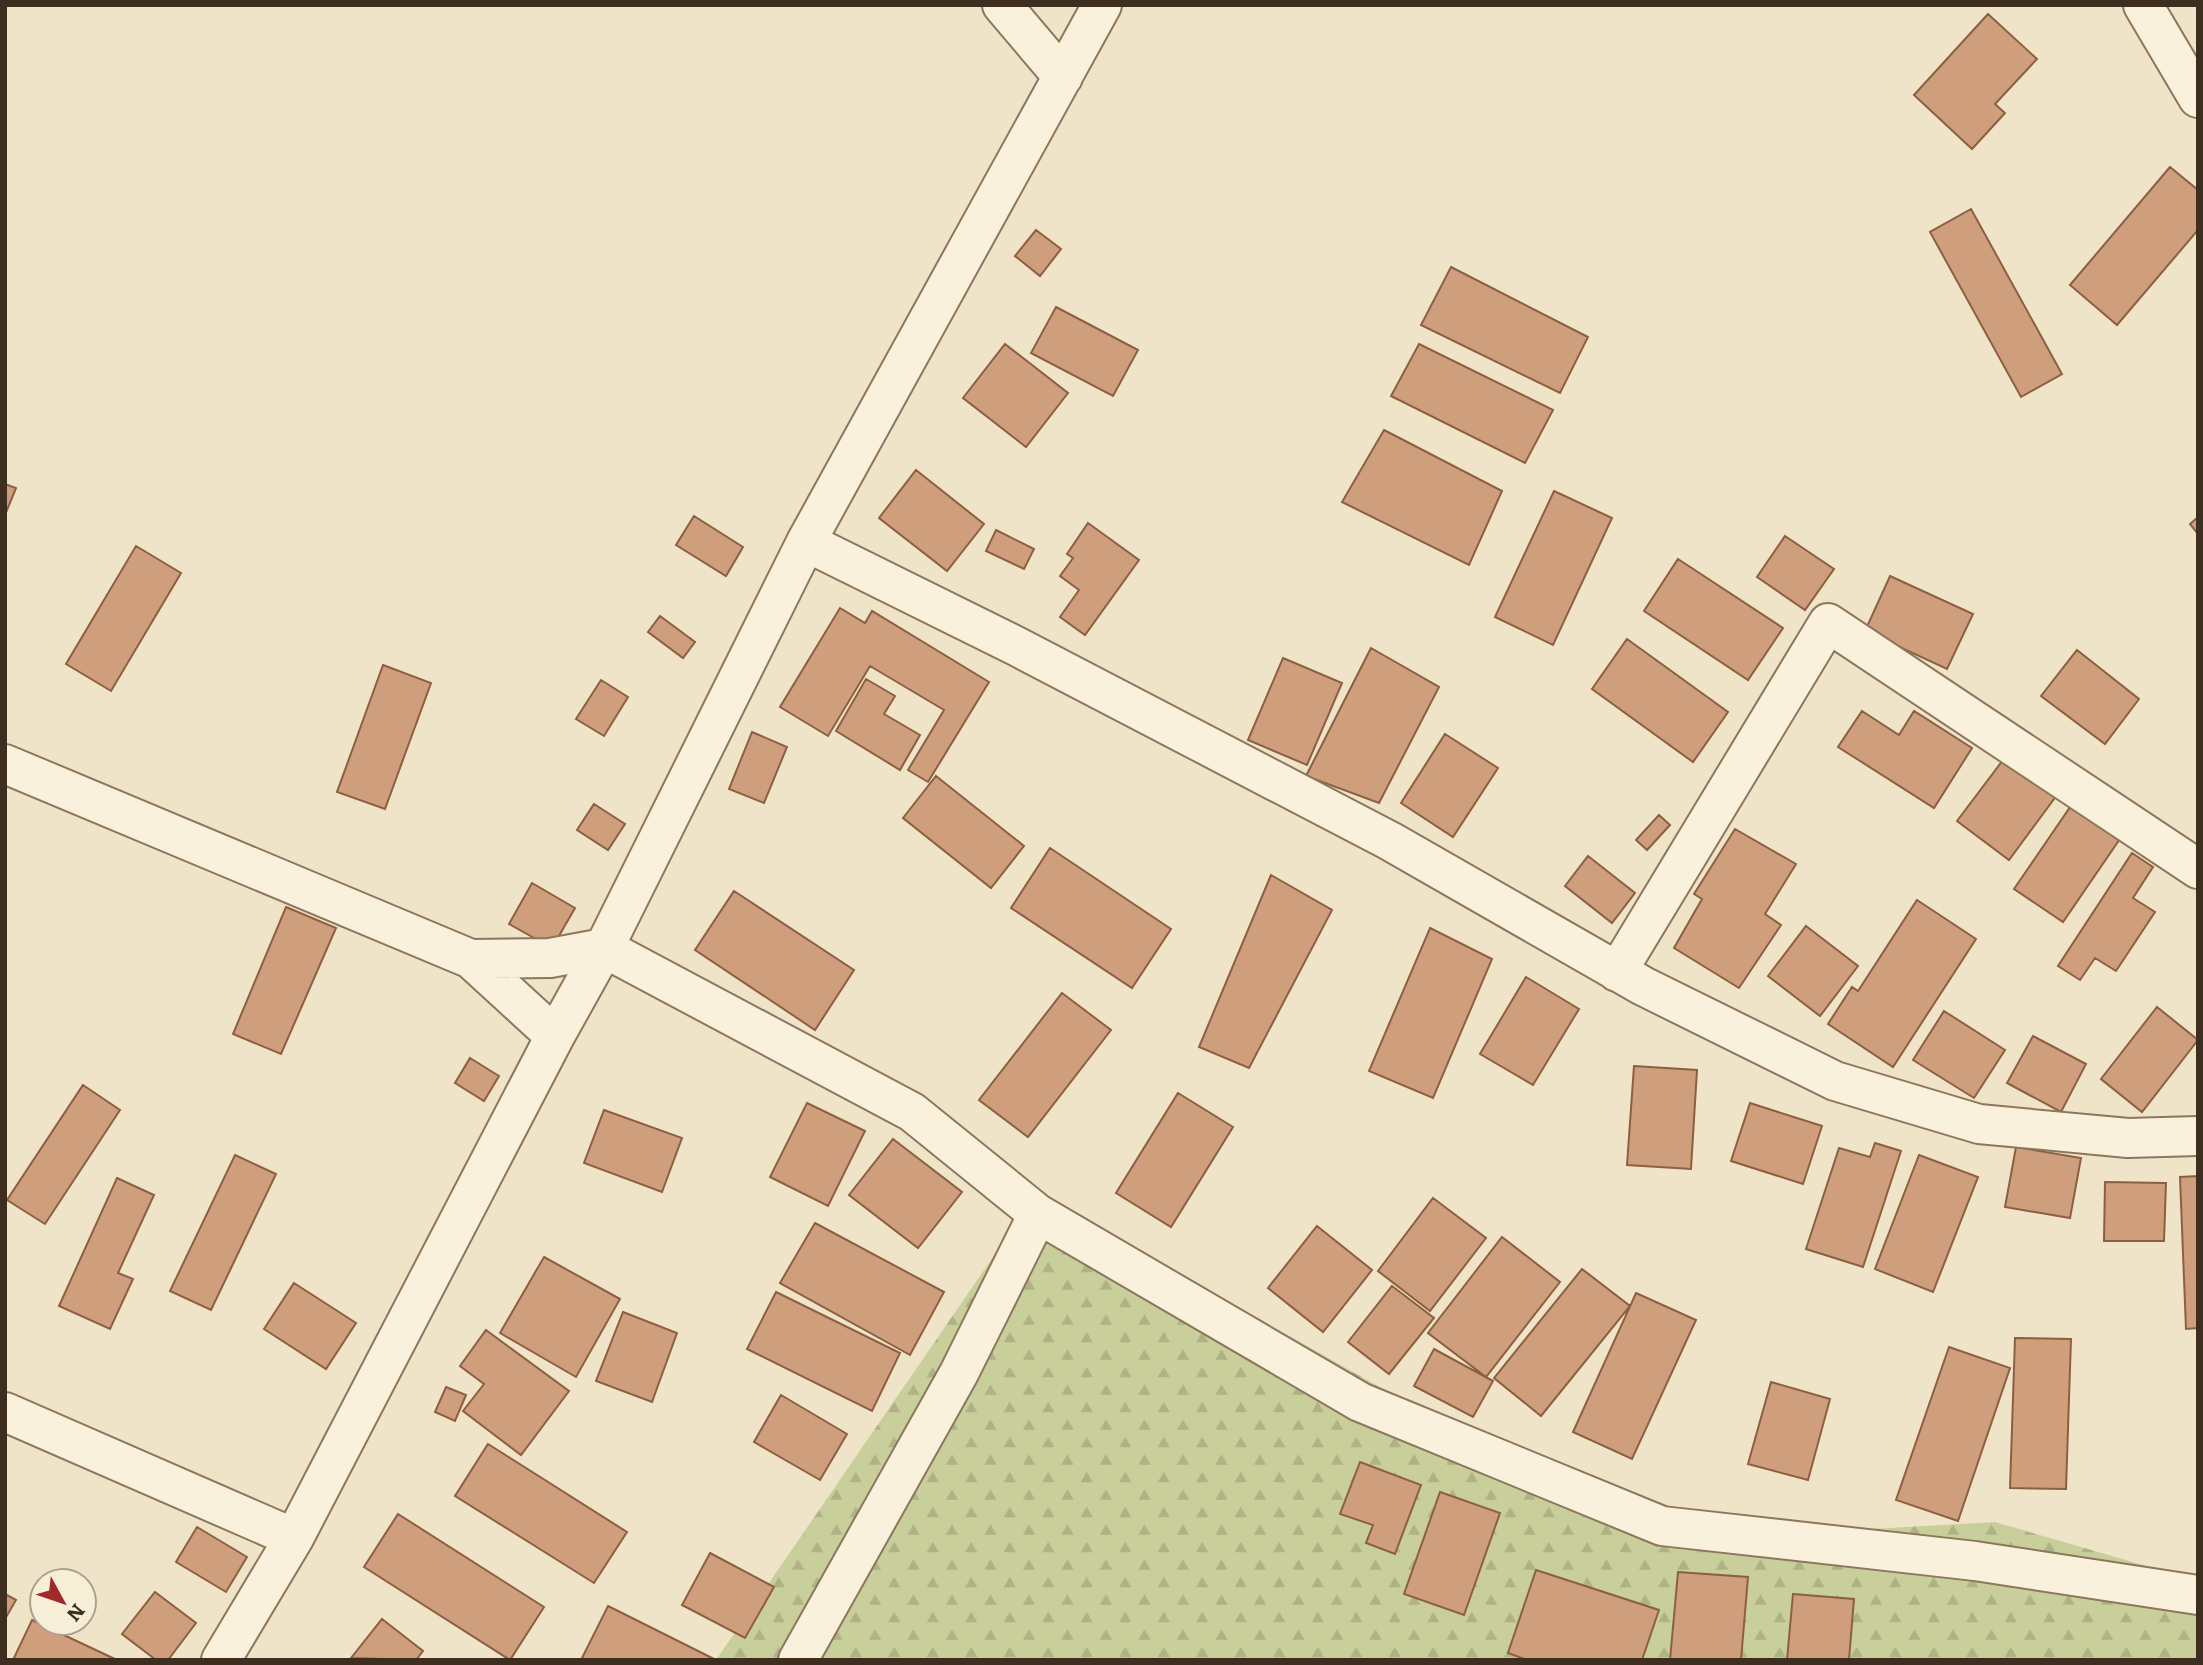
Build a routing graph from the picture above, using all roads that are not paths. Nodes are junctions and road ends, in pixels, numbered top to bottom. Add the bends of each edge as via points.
1 (1002, 5) edge
2 (1102, 5) edge
3 (2143, 5) edge
4 (1063, 77) junction
5 (2198, 98) edge
6 (806, 542) junction
7 (5, 764) edge
8 (2198, 869) edge
9 (604, 948) junction
10 (471, 958) junction
11 (1617, 972) junction
12 (555, 1036) junction
13 (2198, 1136) edge
14 (1038, 1214) junction
15 (5, 1412) edge
16 (294, 1538) junction
17 (2198, 1595) edge
18 (221, 1660) edge
19 (798, 1660) edge

1 - 4 street
2 - 4 street
3 - 5 street
4 - 6 street
6 - 9 street
6 - 11 street via 1390,841
7 - 10 street
8 - 11 street via 1828,623
9 - 10 street via 551,958
9 - 12 street
9 - 14 street via 912,1112
10 - 12 street
11 - 13 street via 1835,1081 1979,1125 2128,1138
12 - 16 street
14 - 17 street via 1360,1402 1662,1526 1975,1561
14 - 19 street via 959,1373
15 - 16 street
16 - 18 street

